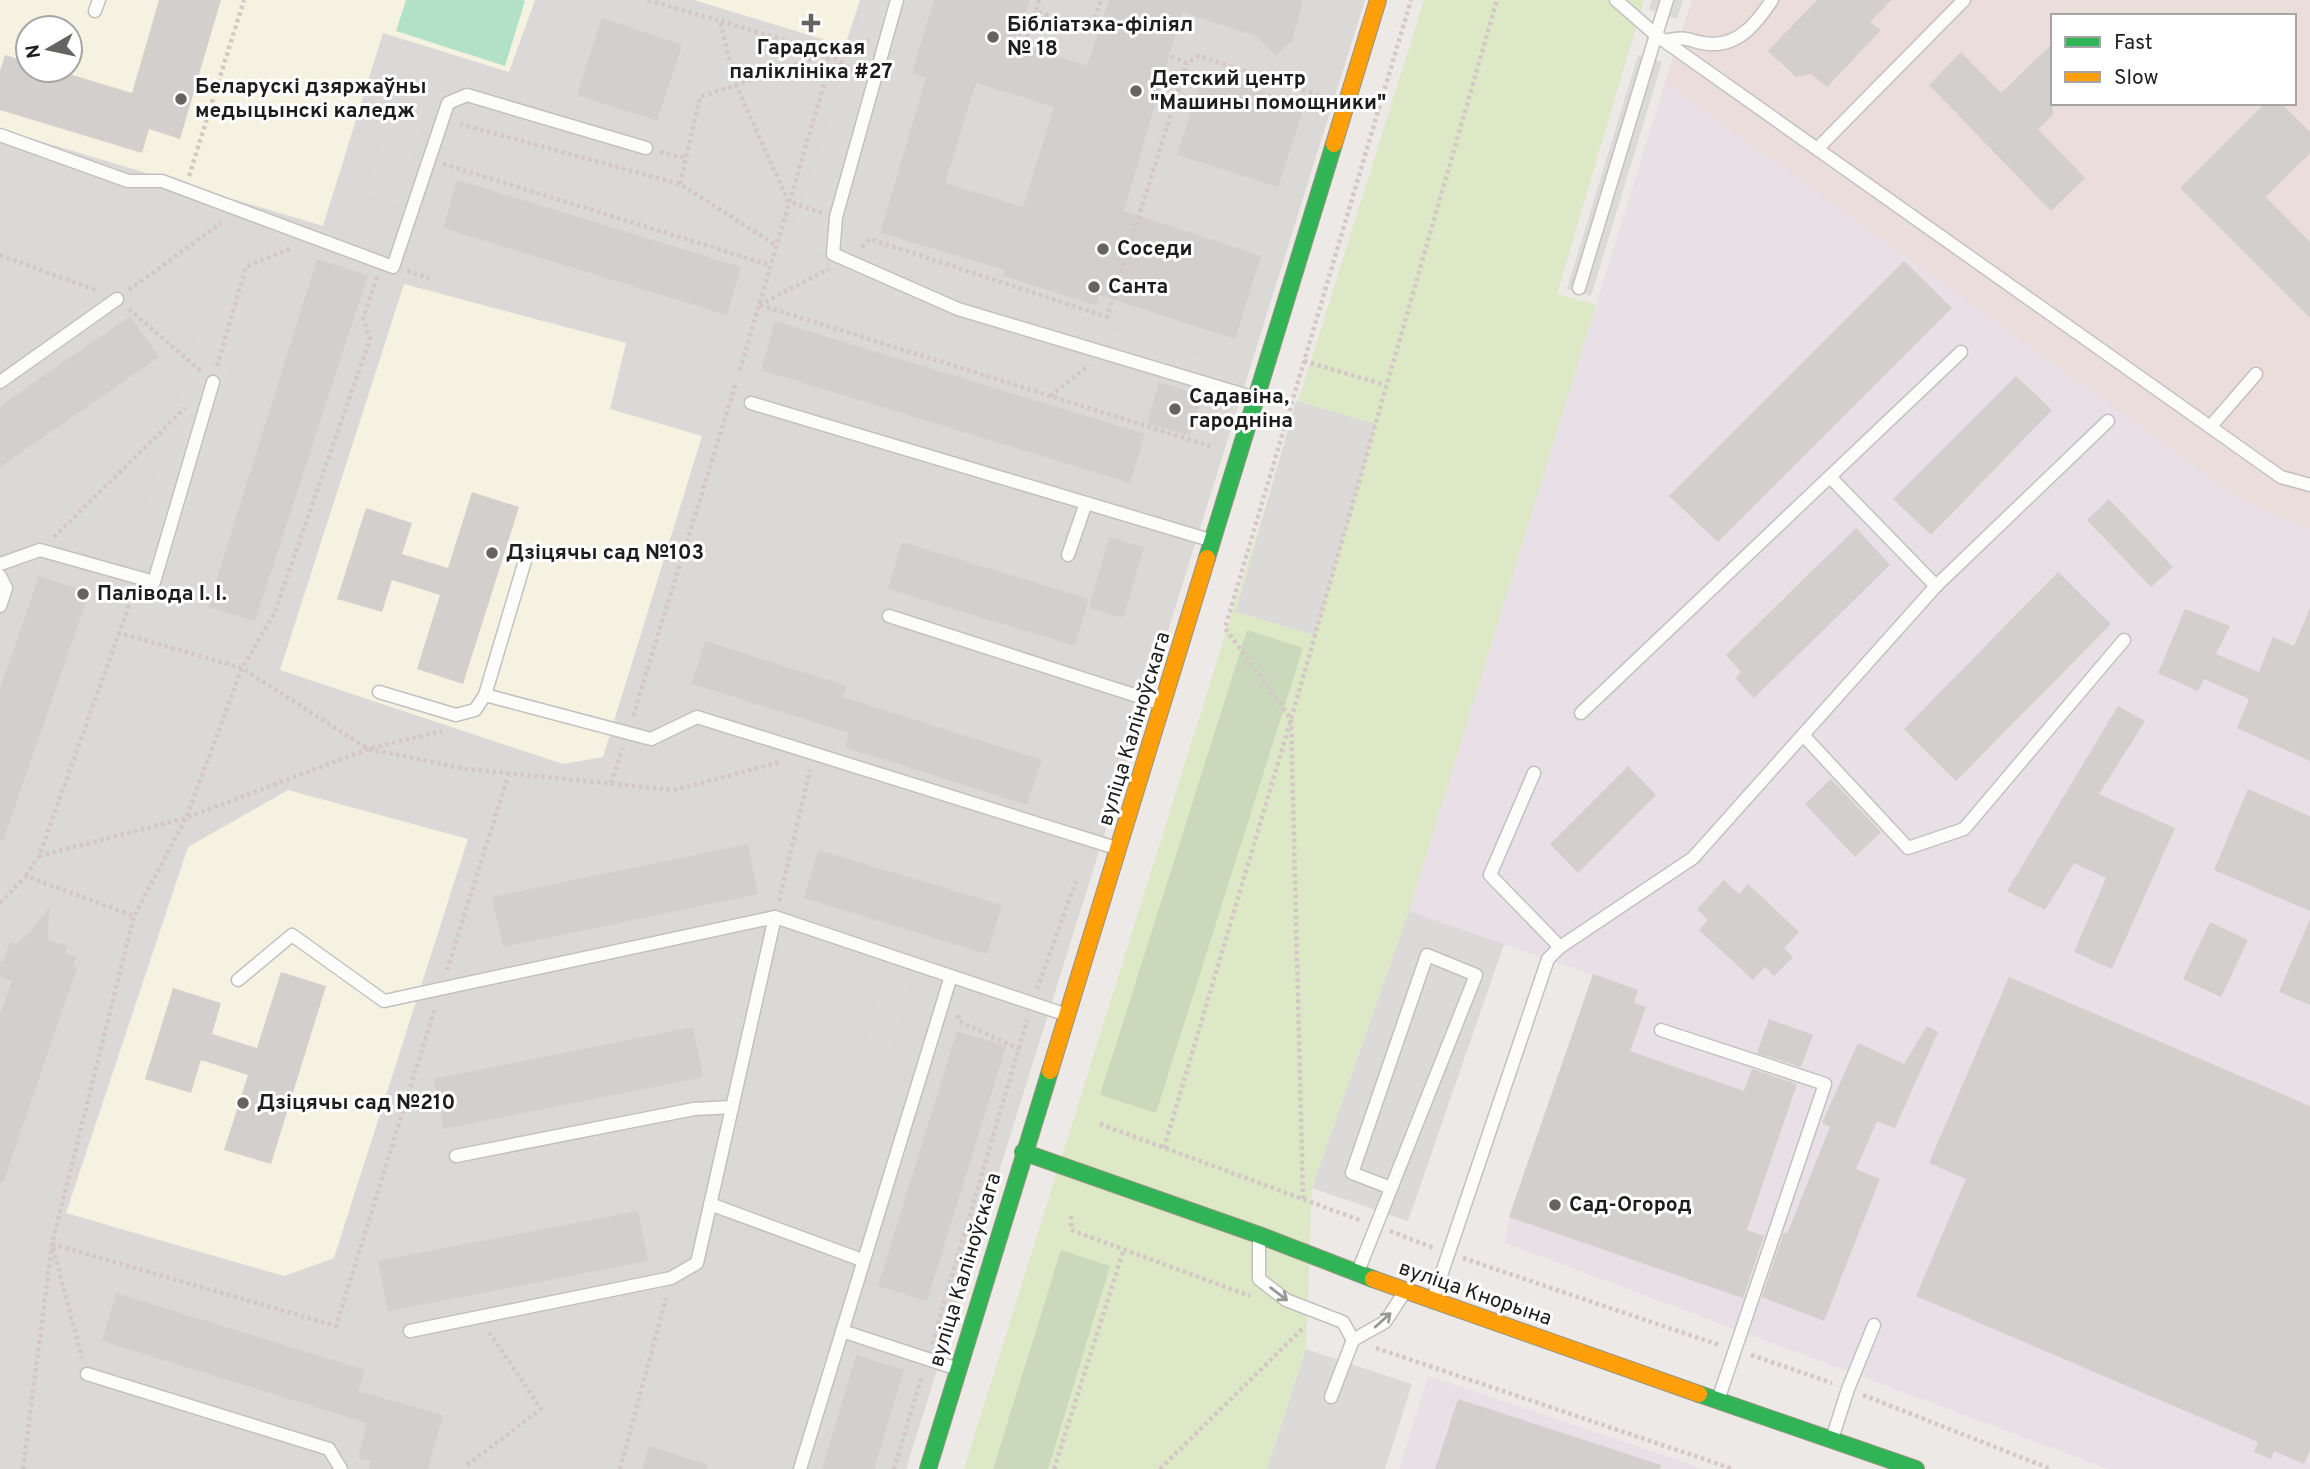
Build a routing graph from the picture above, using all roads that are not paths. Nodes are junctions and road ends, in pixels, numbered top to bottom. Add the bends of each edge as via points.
1 (897, 0) edge
2 (1378, 0) edge
3 (1616, 0) edge
4 (1667, 0) edge
5 (1772, 0) edge
6 (1965, 0) edge
7 (1661, 38) junction
8 (0, 135) edge
9 (646, 148) road end
10 (1817, 149) junction
11 (1579, 288) dead end
12 (117, 299) road end
13 (1961, 352) dead end
14 (2256, 374) dead end
15 (0, 382) edge
16 (213, 382) road end
17 (1258, 399) junction
18 (751, 403) dead end
19 (2108, 421) dead end
20 (2211, 426) junction
21 (1830, 477) junction
22 (2308, 481) edge
23 (1086, 503) junction
24 (1214, 541) junction
25 (527, 554) dead end
26 (1068, 555) dead end
27 (0, 564) edge
28 (0, 576) edge
29 (1936, 586) junction
30 (0, 606) edge
31 (889, 616) dead end
32 (2124, 640) dead end
33 (379, 692) dead end
34 (485, 695) junction
35 (1164, 705) junction
36 (1581, 713) dead end
37 (1803, 735) junction
38 (1534, 773) dead end
39 (1120, 849) junction
40 (775, 917) junction
41 (1560, 947) junction
42 (951, 976) junction
43 (238, 980) dead end
44 (1067, 1015) junction
45 (1661, 1030) dead end
46 (732, 1107) junction
47 (1023, 1152) junction
48 (456, 1156) dead end
49 (1391, 1188) junction
50 (710, 1204) junction
51 (1259, 1235) junction
52 (862, 1260) junction
53 (1357, 1274) junction
54 (1405, 1292) junction
55 (1432, 1302) junction
56 (1874, 1325) dead end
57 (410, 1331) dead end
58 (842, 1331) junction
59 (1353, 1340) junction
60 (958, 1369) junction
61 (86, 1374) road end
62 (1331, 1397) dead end
63 (1718, 1400) junction
64 (1832, 1440) junction
65 (341, 1469) edge
66 (800, 1469) edge
67 (928, 1469) edge
68 (1916, 1469) edge

1 - 17 lane via 836,217 833,254 958,309
2 - 17 main road, вуліца Каліноўскага
3 - 7 lane
4 - 7 lane
5 - 7 lane via 1755,26 1730,41 1712,44 1683,36
6 - 10 lane
7 - 10 lane
7 - 11 lane
8 - 9 lane via 128,181 162,181 393,267 448,103 467,95
10 - 20 lane
12 - 15 lane
13 - 21 lane
14 - 20 lane
16 - 27 lane via 154,582 40,550
17 - 24 main road, вуліца Каліноўскага
18 - 23 lane
19 - 29 lane
20 - 22 lane via 2281,477
21 - 29 lane
21 - 36 lane
23 - 24 lane
23 - 26 lane
24 - 35 main road, вуліца Каліноўскага
25 - 34 lane
28 - 30 lane via 6,588
29 - 37 lane
31 - 35 lane
32 - 37 lane via 1965,828 1908,848
33 - 34 lane via 456,715 475,709
34 - 39 lane via 651,739 697,717
35 - 39 main road, вуліца Каліноўскага
37 - 41 lane via 1693,858
38 - 41 lane via 1490,876
39 - 44 main road, вуліца Каліноўскага
40 - 42 lane
40 - 43 lane via 384,1001 292,934
40 - 46 lane
41 - 55 lane via 1548,959
42 - 44 lane
42 - 52 lane
44 - 47 main road, вуліца Каліноўскага
45 - 63 lane via 1825,1084
46 - 48 lane via 694,1110
46 - 50 lane
47 - 51 main road, вуліца Кнорына
47 - 60 main road, вуліца Каліноўскага
49 - 49 lane via 1476,975 1427,955 1352,1173
49 - 53 lane
50 - 52 lane
50 - 57 lane via 697,1263 671,1278
51 - 53 main road, вуліца Кнорына
51 -> 59 lane via 1259,1279 1286,1300 1343,1322
52 - 58 lane
53 - 54 main road, вуліца Кнорына
54 - 55 main road, вуліца Кнорына
59 -> 54 lane via 1385,1322
55 - 63 main road, вуліца Кнорына
56 - 64 lane
58 - 60 lane
58 - 66 lane
59 - 62 lane
60 - 67 main road, вуліца Каліноўскага
61 - 65 lane via 329,1449
63 - 64 main road, вуліца Кнорына
64 - 68 main road, вуліца Кнорына

